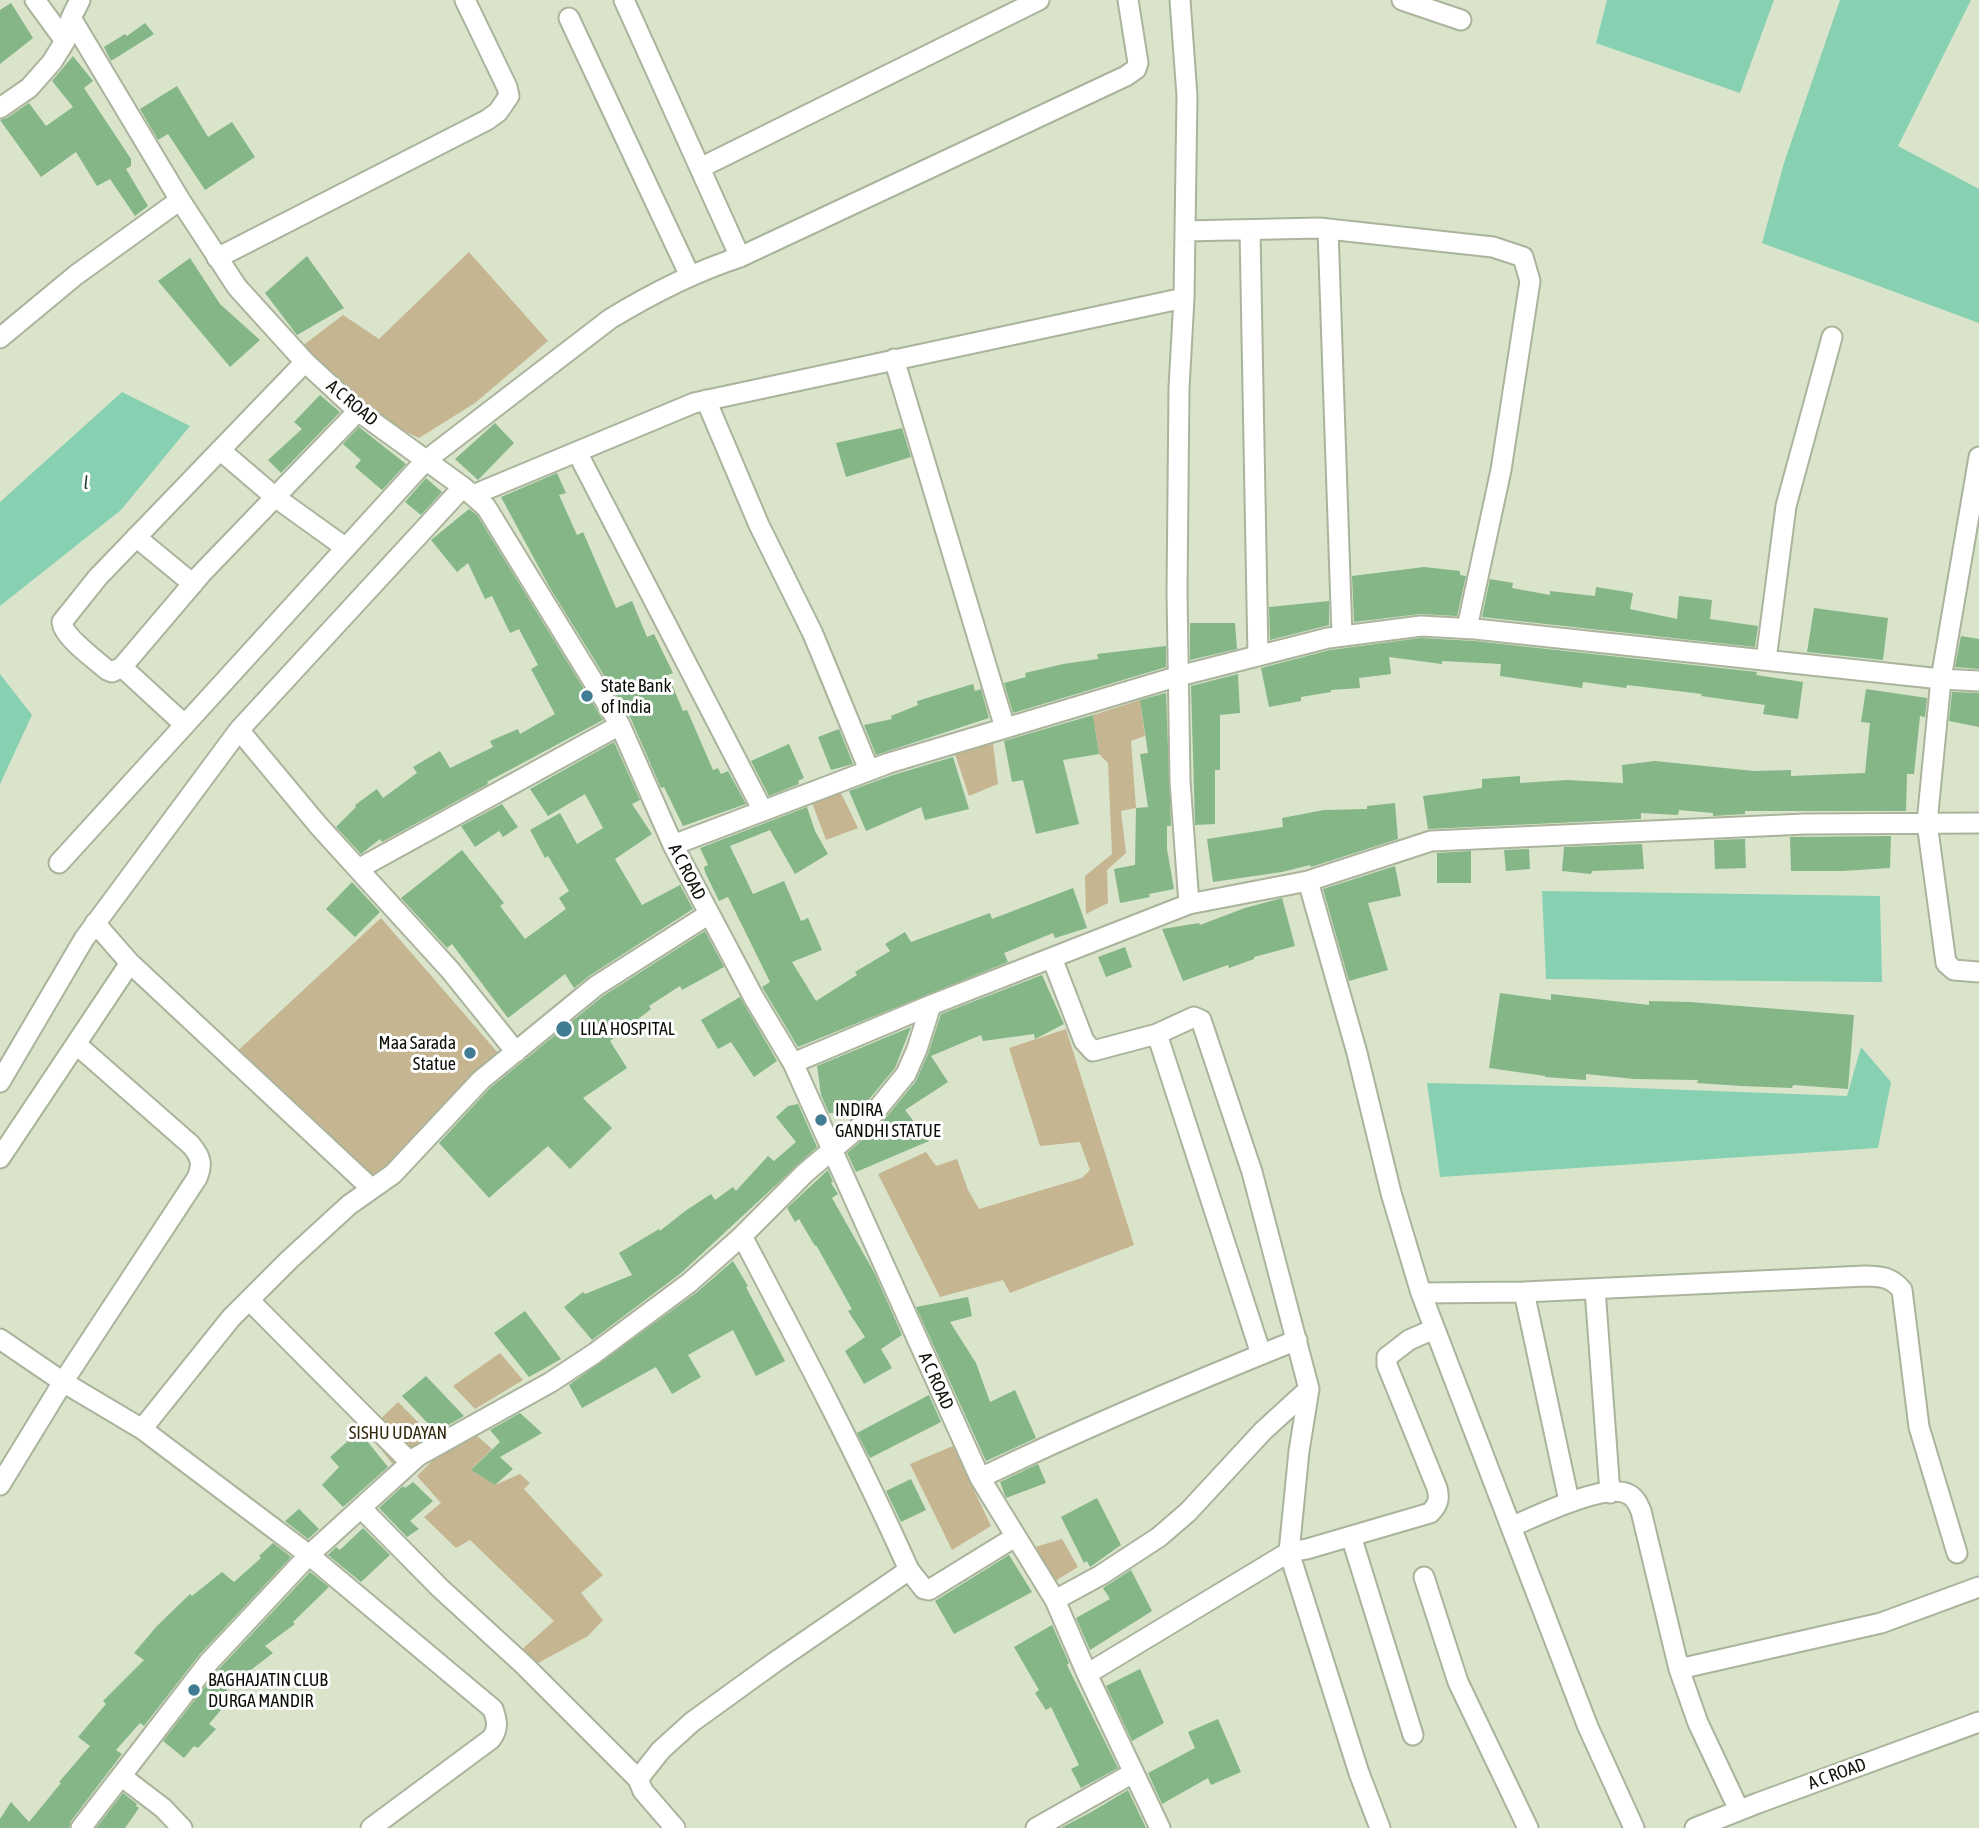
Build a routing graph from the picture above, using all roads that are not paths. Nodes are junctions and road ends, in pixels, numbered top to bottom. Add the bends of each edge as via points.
1 (35, 0) edge
2 (80, 0) edge
3 (465, 0) edge
4 (624, 0) edge
5 (1039, 0) edge
6 (1128, 0) edge
7 (1180, 0) edge
8 (1402, 0) edge
9 (1010, 7) edge
10 (71, 18) junction
11 (569, 18) dead end
12 (1461, 20) dead end
13 (65, 41) junction
14 (0, 108) edge
15 (700, 168) junction
16 (180, 200) junction
17 (1328, 229) junction
18 (1250, 230) junction
19 (1185, 232) junction
20 (740, 257) junction
21 (217, 258) junction
22 (690, 276) junction
23 (1184, 299) junction
24 (1832, 337) dead end
25 (0, 338) edge
26 (894, 359) junction
27 (305, 362) junction
28 (706, 400) junction
29 (358, 411) junction
30 (220, 450) junction
31 (576, 452) junction
32 (1979, 457) edge
33 (425, 461) junction
34 (468, 491) junction
35 (275, 497) junction
36 (136, 537) junction
37 (346, 548) junction
38 (193, 584) junction
39 (1468, 628) junction
40 (1342, 636) junction
41 (1258, 656) junction
42 (1766, 660) junction
43 (122, 667) junction
44 (1178, 676) junction
45 (1941, 679) junction
46 (1979, 681) edge
47 (185, 725) junction
48 (620, 725) junction
49 (1005, 728) junction
50 (239, 730) junction
51 (870, 770) junction
52 (763, 811) junction
53 (1979, 822) edge
54 (1927, 823) junction
55 (673, 845) junction
56 (59, 863) dead end
57 (358, 869) junction
58 (1308, 880) junction
59 (1189, 904) junction
60 (709, 914) junction
61 (96, 923) junction
62 (1052, 958) junction
63 (130, 962) junction
64 (1979, 972) edge
65 (931, 1005) junction
66 (1157, 1034) junction
67 (76, 1044) junction
68 (516, 1052) junction
69 (793, 1063) junction
70 (0, 1082) edge
71 (832, 1150) junction
72 (0, 1158) edge
73 (372, 1189) junction
74 (742, 1236) junction
75 (1595, 1289) junction
76 (1524, 1292) junction
77 (1420, 1293) junction
78 (249, 1300) junction
79 (1434, 1329) junction
80 (0, 1339) edge
81 (1297, 1340) junction
82 (1261, 1354) junction
83 (63, 1382) junction
84 (1309, 1389) junction
85 (142, 1429) junction
86 (410, 1462) junction
87 (980, 1478) junction
88 (0, 1485) edge
89 (1609, 1493) junction
90 (1569, 1502) junction
91 (361, 1508) junction
92 (1511, 1527) junction
93 (1351, 1536) junction
94 (1015, 1537) junction
95 (1289, 1552) junction
96 (1957, 1553) dead end
97 (309, 1555) junction
98 (909, 1570) junction
99 (1424, 1577) dead end
100 (1979, 1587) edge
101 (1055, 1601) junction
102 (1679, 1669) junction
103 (1087, 1674) junction
104 (1979, 1722) edge
105 (1413, 1735) dead end
106 (1133, 1773) junction
107 (121, 1776) junction
108 (638, 1779) junction
109 (1739, 1810) junction
110 (81, 1828) edge
111 (182, 1828) edge
112 (371, 1828) edge
113 (675, 1828) edge
114 (1036, 1828) edge
115 (1160, 1828) edge
116 (1380, 1828) edge
117 (1528, 1828) edge
118 (1634, 1828) edge
119 (1695, 1828) edge

1 - 13 street
2 - 10 street
3 - 21 street via 508,87 509,96 498,112
4 - 15 street
5 - 9 street
6 - 20 street via 1138,63 1126,76
7 - 19 street via 1187,96
8 - 12 street
9 - 15 street
10 - 13 street
10 - 16 street, A C ROAD
11 - 22 street
13 - 14 street via 29,88
15 - 20 street
16 - 21 street, A C ROAD
16 - 25 street via 76,275
17 - 18 street
17 - 39 street via 1493,247 1523,257 1530,281 1528,295 1502,470
17 - 40 street
18 - 19 street
18 - 41 street
19 - 23 street
20 - 22 street
21 - 27 street, A C ROAD
22 - 33 street via 610,319
23 - 26 street
23 - 44 street via 1179,388
24 - 42 street via 1786,506
26 - 28 street
26 - 49 street
27 - 29 street, A C ROAD
27 - 30 street
28 - 31 street
28 - 51 street
29 - 33 street, A C ROAD
29 - 35 street
30 - 35 street
30 - 36 street
31 - 34 street
31 - 52 street
32 - 45 street
33 - 34 street, A C ROAD
33 - 37 street
34 - 48 street, A C ROAD via 486,506
34 - 50 street
35 - 37 street
35 - 38 street
36 - 38 street
36 - 43 street via 62,625 71,639 107,670
37 - 47 street
38 - 43 street
39 - 40 street via 1421,626
39 - 42 street
40 - 41 street
41 - 44 street
42 - 45 street
43 - 47 street
44 - 49 street
44 - 59 street
45 - 46 street
45 - 54 street
47 - 56 street
48 - 55 street, A C ROAD
48 - 57 street
49 - 51 street
50 - 57 street
50 - 61 street
51 - 52 street
52 - 55 street
53 - 54 street
54 - 58 street via 1431,841
54 - 64 street via 1947,963 1954,970
55 - 60 street, A C ROAD
57 - 68 street via 450,970
58 - 59 street
58 - 77 street
59 - 62 street
60 - 68 street via 596,986
60 - 69 street, A C ROAD
61 - 63 street
61 - 70 street
62 - 65 street
62 - 66 street via 1084,1041 1093,1051
63 - 67 street
63 - 73 street
65 - 69 street
65 - 71 street via 906,1073 870,1118
66 - 81 street via 1194,1017 1203,1025 1252,1172
66 - 82 street
67 - 72 street
67 - 83 street via 191,1145 199,1154 201,1167
68 - 73 street via 481,1080 393,1174
69 - 71 street, A C ROAD
71 - 74 street
71 - 87 street, A C ROAD
73 - 78 street via 289,1259
74 - 86 street via 689,1283 595,1353
74 - 98 street via 818,1379
75 - 76 street
75 - 89 street
75 - 96 street via 1865,1276 1895,1281 1902,1290 1919,1427
76 - 77 street
76 - 90 street
77 - 79 street
78 - 85 street
78 - 86 street
79 - 92 street
79 - 93 street via 1397,1348 1387,1357 1387,1365 1437,1488 1436,1507 1430,1513
80 - 83 street
81 - 82 street
81 - 84 street
82 - 87 street
83 - 85 street
83 - 88 street
84 - 95 street
84 - 101 street via 1188,1512 1158,1537
85 - 97 street
86 - 91 street
87 - 94 street, A C ROAD
89 - 90 street
89 - 102 street via 1627,1493 1641,1511
90 - 92 street
91 - 97 street
91 - 108 street
92 - 118 street via 1588,1727
93 - 95 street
93 - 105 street
94 - 98 street via 929,1590
94 - 101 street, A C ROAD
95 - 103 street
95 - 116 street
97 - 107 street via 209,1662
97 - 112 street via 481,1698 498,1721 491,1739
98 - 108 street via 692,1722
99 - 117 street via 1458,1682
100 - 102 street via 1881,1623
101 - 103 street, A C ROAD
102 - 109 street via 1698,1723
103 - 106 street, A C ROAD
104 - 109 street, A C ROAD
106 - 114 street
106 - 115 street, A C ROAD
107 - 110 street
107 - 111 street
108 - 113 street
109 - 119 street, A C ROAD

